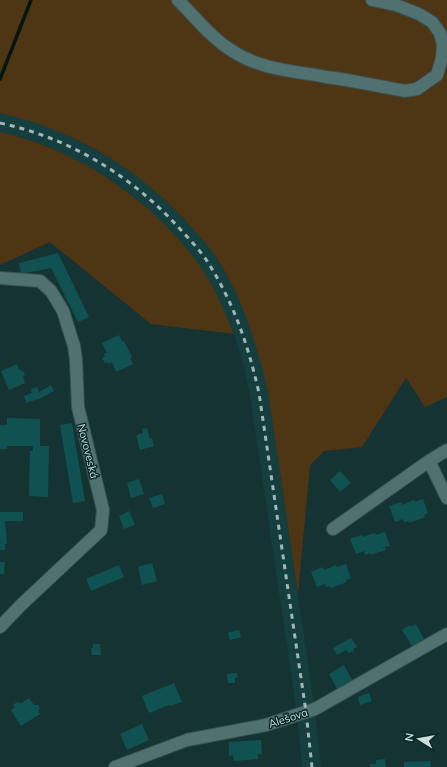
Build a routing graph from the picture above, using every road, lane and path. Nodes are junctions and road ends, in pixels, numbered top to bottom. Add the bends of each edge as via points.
1 (178, 0) edge
2 (372, 0) edge
3 (0, 278) edge
4 (447, 450) edge
5 (429, 461) junction
6 (447, 498) edge
7 (333, 529) dead end
8 (0, 627) edge
9 (447, 634) edge
10 (115, 767) edge

1 - 2 street via 216,40 235,53 258,63 287,71 406,91 417,89 437,75 443,45 440,33 432,22 419,14
3 - 8 street, Novoveská via 40,281 51,291 63,311 74,346 78,407 103,510 101,530
4 - 5 street
5 - 6 street
5 - 7 street
9 - 10 street, Alešova via 315,709 266,725 187,740

